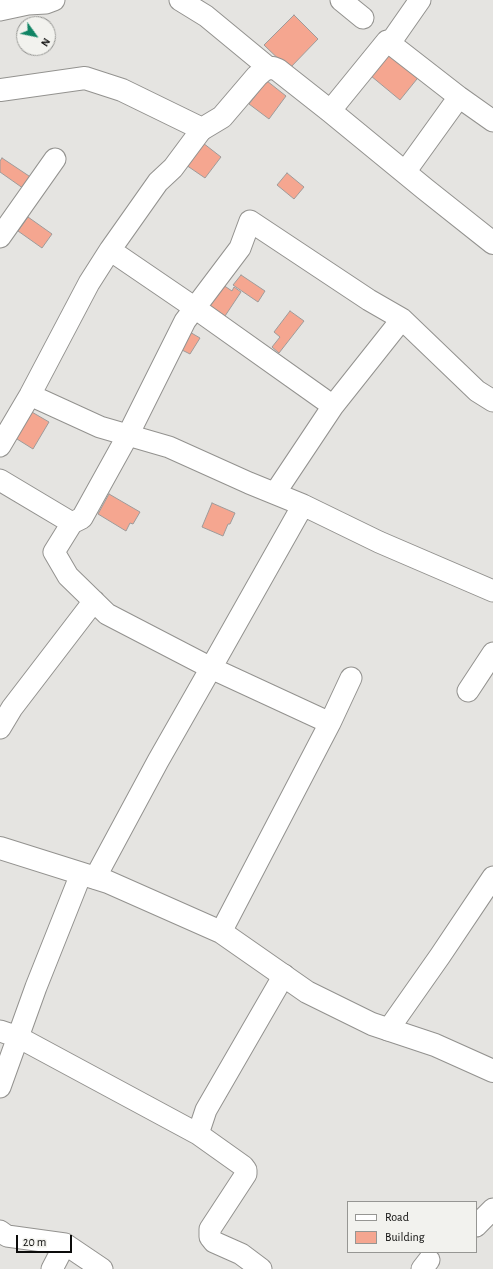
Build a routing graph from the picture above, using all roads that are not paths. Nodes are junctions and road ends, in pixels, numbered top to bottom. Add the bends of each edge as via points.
1 (54, 0) edge
2 (180, 0) edge
3 (341, 0) edge
4 (420, 0) edge
5 (26, 2) edge
6 (0, 10) edge
7 (363, 18) dead end
8 (390, 43) junction
9 (269, 68) junction
10 (0, 90) edge
11 (459, 97) junction
12 (330, 111) junction
13 (493, 121) edge
14 (202, 129) junction
15 (55, 159) dead end
16 (405, 172) junction
17 (0, 237) edge
18 (493, 243) edge
19 (110, 250) junction
20 (195, 308) junction
21 (402, 319) junction
22 (30, 395) junction
23 (493, 401) edge
24 (333, 406) junction
25 (128, 435) junction
26 (0, 446) edge
27 (0, 480) edge
28 (275, 493) junction
29 (303, 505) junction
30 (72, 523) junction
31 (493, 591) edge
32 (94, 601) junction
33 (493, 653) edge
34 (210, 668) junction
35 (351, 678) dead end
36 (468, 691) dead end
37 (330, 723) junction
38 (0, 728) edge
39 (0, 848) edge
40 (88, 876) junction
41 (493, 877) edge
42 (221, 932) junction
43 (284, 975) junction
44 (388, 1030) junction
45 (9, 1034) edge
46 (493, 1071) edge
47 (0, 1087) edge
48 (198, 1134) junction
49 (493, 1209) edge
50 (477, 1225) edge
51 (0, 1231) edge
52 (66, 1244) junction
53 (52, 1269) edge
54 (102, 1269) edge
55 (261, 1269) edge

1 - 5 street via 46,3
2 - 9 street via 206,16
3 - 7 street
4 - 8 street
5 - 6 street
8 - 11 street
8 - 12 street via 386,41
9 - 12 street via 278,70
9 - 14 street via 257,76 222,117
10 - 14 street via 85,78 122,90
11 - 13 street
11 - 16 street
12 - 16 street
14 - 19 street via 173,168 158,182
15 - 17 street
16 - 18 street
19 - 20 street
19 - 22 street via 89,283
20 - 21 street via 240,248 250,221
20 - 24 street
20 - 25 street via 185,321
21 - 23 street via 478,391
21 - 24 street
22 - 25 street via 100,427
22 - 26 street
24 - 28 street
25 - 28 street via 169,447
25 - 30 street via 82,518
27 - 30 street
28 - 29 street
29 - 31 street via 379,542
29 - 34 street
30 - 32 street via 54,552 68,576
32 - 34 street via 107,614
32 - 38 street via 12,708
33 - 36 street
34 - 37 street
34 - 40 street via 158,761
35 - 37 street
37 - 42 street
39 - 40 street
40 - 42 street via 108,882
40 - 45 street via 36,987
41 - 44 street
42 - 43 street
43 - 44 street via 307,992
43 - 48 street via 206,1110
44 - 46 street via 435,1045
45 - 47 street
45 - 48 street
48 - 55 street via 246,1170 246,1174 210,1229 210,1237 214,1242 241,1254
49 - 50 street
51 - 52 street via 7,1236
52 - 53 street
52 - 54 street

